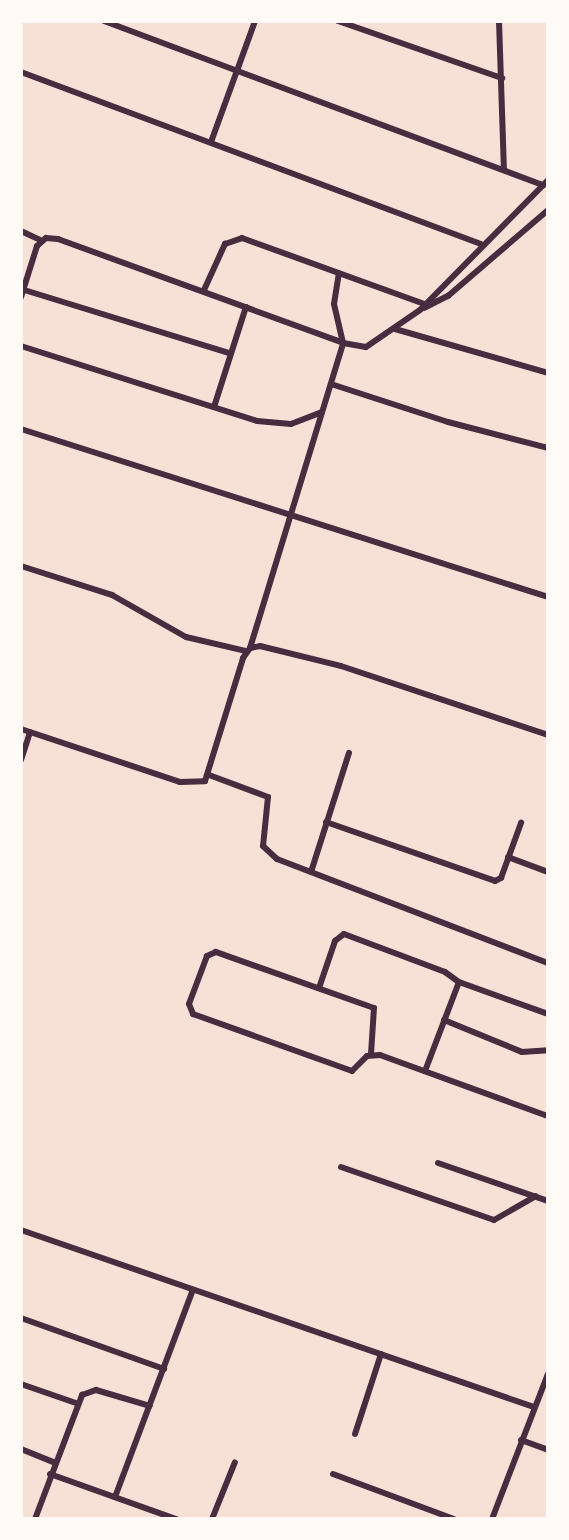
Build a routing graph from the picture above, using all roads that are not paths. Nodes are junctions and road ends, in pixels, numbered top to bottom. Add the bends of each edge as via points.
1 (104, 21) edge
2 (255, 21) edge
3 (338, 21) edge
4 (499, 21) edge
5 (238, 71) junction
6 (21, 72) edge
7 (502, 78) junction
8 (211, 142) junction
9 (505, 168) junction
10 (545, 182) edge
11 (548, 210) edge
12 (21, 231) edge
13 (40, 240) junction
14 (481, 244) junction
15 (339, 273) junction
16 (204, 290) junction
17 (22, 292) edge
18 (246, 307) junction
19 (422, 307) junction
20 (395, 329) junction
21 (343, 343) junction
22 (21, 346) edge
23 (229, 353) junction
24 (548, 373) edge
25 (331, 384) junction
26 (214, 407) junction
27 (322, 412) junction
28 (21, 429) edge
29 (548, 448) edge
30 (290, 516) junction
31 (21, 566) edge
32 (548, 597) edge
33 (248, 649) junction
34 (21, 729) edge
35 (30, 732) junction
36 (548, 735) edge
37 (349, 753) dead end
38 (21, 760) edge
39 (209, 775) junction
40 (326, 822) junction
41 (521, 823) dead end
42 (508, 857) junction
43 (311, 872) junction
44 (548, 872) edge
45 (548, 963) edge
46 (459, 982) junction
47 (319, 988) junction
48 (548, 1014) edge
49 (444, 1020) junction
50 (548, 1050) edge
51 (371, 1054) junction
52 (425, 1071) junction
53 (548, 1116) edge
54 (438, 1163) dead end
55 (341, 1167) dead end
56 (536, 1196) junction
57 (548, 1201) edge
58 (21, 1230) edge
59 (192, 1290) junction
60 (21, 1318) edge
61 (381, 1354) junction
62 (163, 1369) junction
63 (547, 1377) edge
64 (21, 1384) edge
65 (76, 1403) junction
66 (150, 1406) junction
67 (534, 1407) junction
68 (355, 1434) dead end
69 (522, 1440) junction
70 (21, 1449) edge
71 (548, 1450) edge
72 (235, 1461) dead end
73 (54, 1462) junction
74 (50, 1474) junction
75 (333, 1475) dead end
76 (115, 1497) junction
77 (35, 1519) edge
78 (176, 1519) edge
79 (212, 1519) edge
80 (454, 1519) edge
81 (492, 1519) edge

1 - 5 street
2 - 5 street
3 - 7 street
4 - 7 street
5 - 8 street
5 - 9 street
6 - 8 street
7 - 9 street
8 - 14 street
9 - 10 street
10 - 14 street
11 - 19 street via 448,296
12 - 13 street
13 - 16 street via 58,239
13 - 17 street
14 - 19 street
15 - 16 street via 232,238 216,260
15 - 19 street
15 - 21 street via 334,304
16 - 18 street
17 - 23 street
18 - 21 street
18 - 23 street
19 - 20 street
20 - 21 street via 374,345
20 - 24 street
21 - 25 street
22 - 26 street
23 - 26 street
25 - 27 street
25 - 29 street
26 - 27 street via 257,421 291,424
27 - 30 street
28 - 30 street
30 - 32 street
30 - 33 street
31 - 33 street via 112,595 186,637
33 - 36 street via 260,646 341,666
33 - 39 street
34 - 35 street
35 - 38 street
35 - 39 street via 180,782 196,784
37 - 40 street
39 - 43 street via 268,797 263,846 277,859
40 - 42 street via 495,881 501,878
40 - 43 street
41 - 42 street
42 - 44 street
43 - 45 street
46 - 47 street via 445,972 344,934 335,941
46 - 48 street
46 - 49 street
47 - 51 street via 374,1008
47 - 51 street via 210,952 188,1009 352,1070
49 - 50 street via 522,1052
49 - 52 street
51 - 52 street
52 - 53 street
54 - 56 street
55 - 56 street via 494,1220
56 - 57 street
58 - 59 street
59 - 61 street
59 - 62 street
60 - 62 street
61 - 67 street
61 - 68 street
62 - 66 street
63 - 67 street
64 - 65 street
65 - 66 street via 88,1391 96,1390
65 - 73 street
66 - 76 street
67 - 69 street
69 - 71 street
69 - 81 street
70 - 73 street
72 - 79 street
73 - 74 street
74 - 76 street
74 - 77 street
75 - 80 street
76 - 78 street

